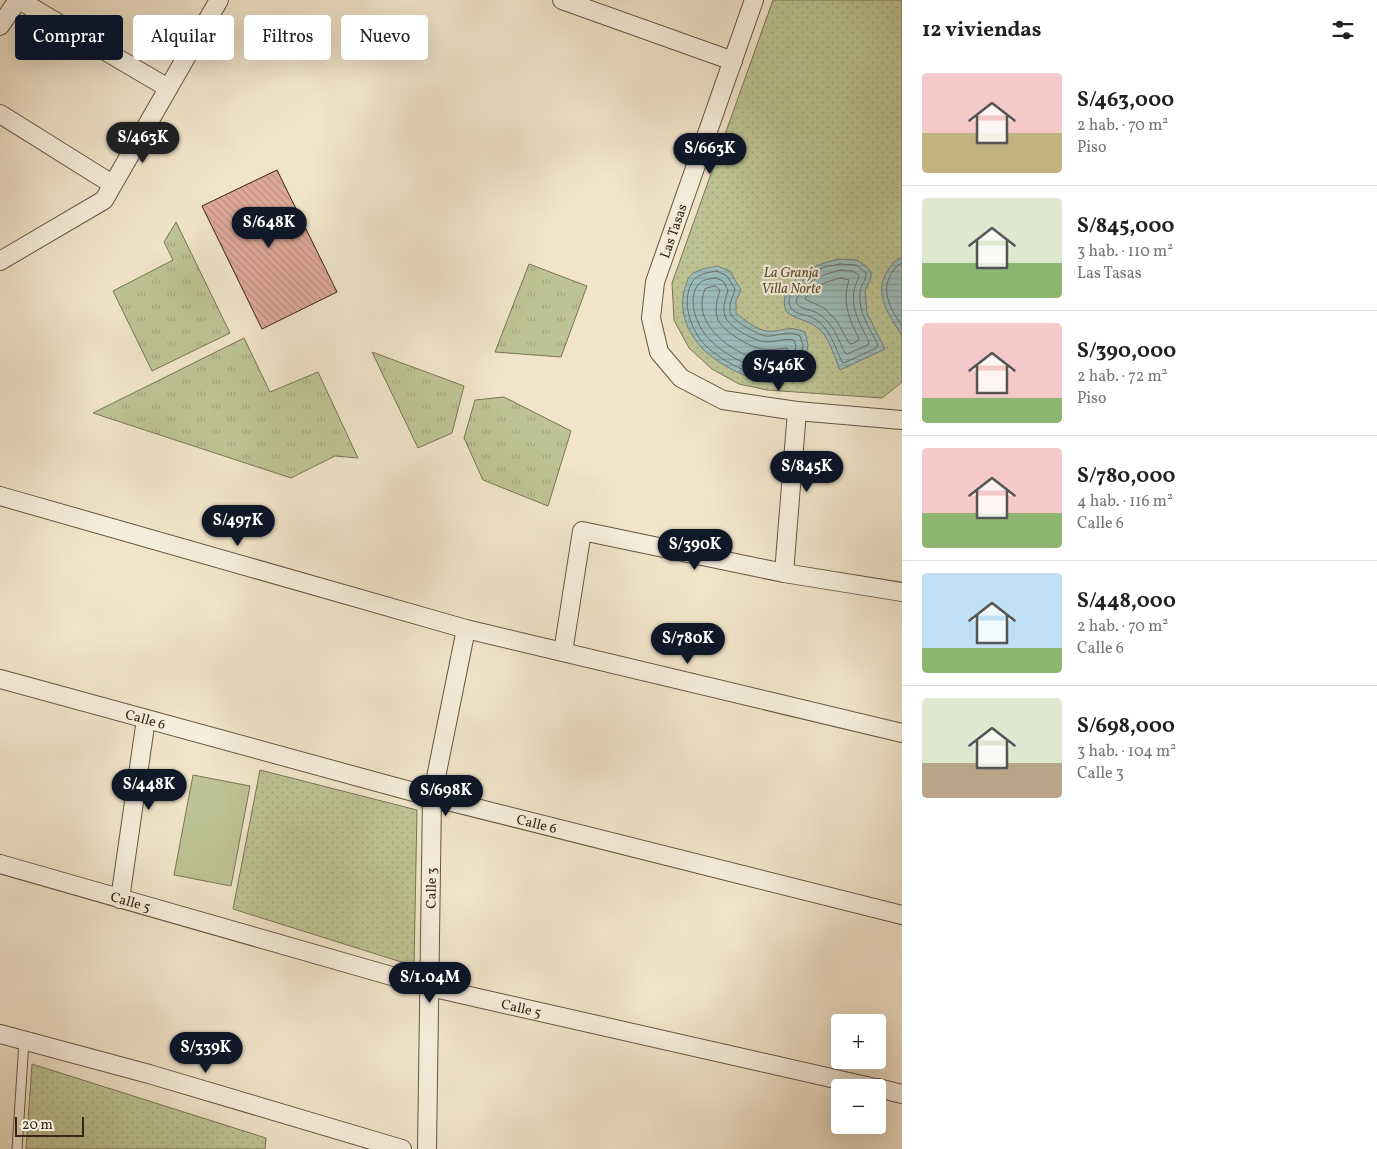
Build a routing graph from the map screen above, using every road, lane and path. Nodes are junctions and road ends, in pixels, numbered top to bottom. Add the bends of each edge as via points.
1 (19, 0) edge
2 (219, 0) edge
3 (562, 0) edge
4 (754, 0) edge
5 (0, 26) edge
6 (733, 61) junction
7 (168, 88) junction
8 (0, 114) edge
9 (112, 184) junction
10 (0, 261) edge
11 (797, 411) junction
12 (902, 420) edge
13 (0, 496) edge
14 (784, 573) junction
15 (902, 592) edge
16 (466, 629) junction
17 (563, 652) junction
18 (0, 679) edge
19 (146, 719) junction
20 (902, 733) edge
21 (432, 797) junction
22 (0, 864) edge
23 (120, 898) junction
24 (902, 915) edge
25 (430, 987) junction
26 (0, 1034) edge
27 (24, 1041) junction
28 (836, 1079) edge
29 (886, 1090) edge
30 (902, 1094) edge
31 (17, 1149) edge
32 (402, 1149) edge
33 (427, 1149) edge

1 - 5 street
1 - 7 street
2 - 7 street
3 - 6 street
4 - 6 street, Las Tasas
6 - 11 street, Las Tasas via 655,282 651,318 658,352 681,378 723,400
7 - 9 street
8 - 9 street
9 - 10 street via 104,200
11 - 12 street
11 - 14 street
13 - 16 street
14 - 15 street
14 - 17 street via 582,531
16 - 17 street
16 - 21 street, Calle 3
17 - 20 street
18 - 19 street, Calle 6
19 - 21 street, Calle 6
19 - 23 street
21 - 24 street, Calle 6
21 - 25 street, Calle 3
22 - 23 street, Calle 5
23 - 25 street, Calle 5
25 - 28 street, Calle 5
25 - 33 street, Calle 3
26 - 27 street
27 - 31 lane
27 - 32 street
29 - 30 street, Calle 5

